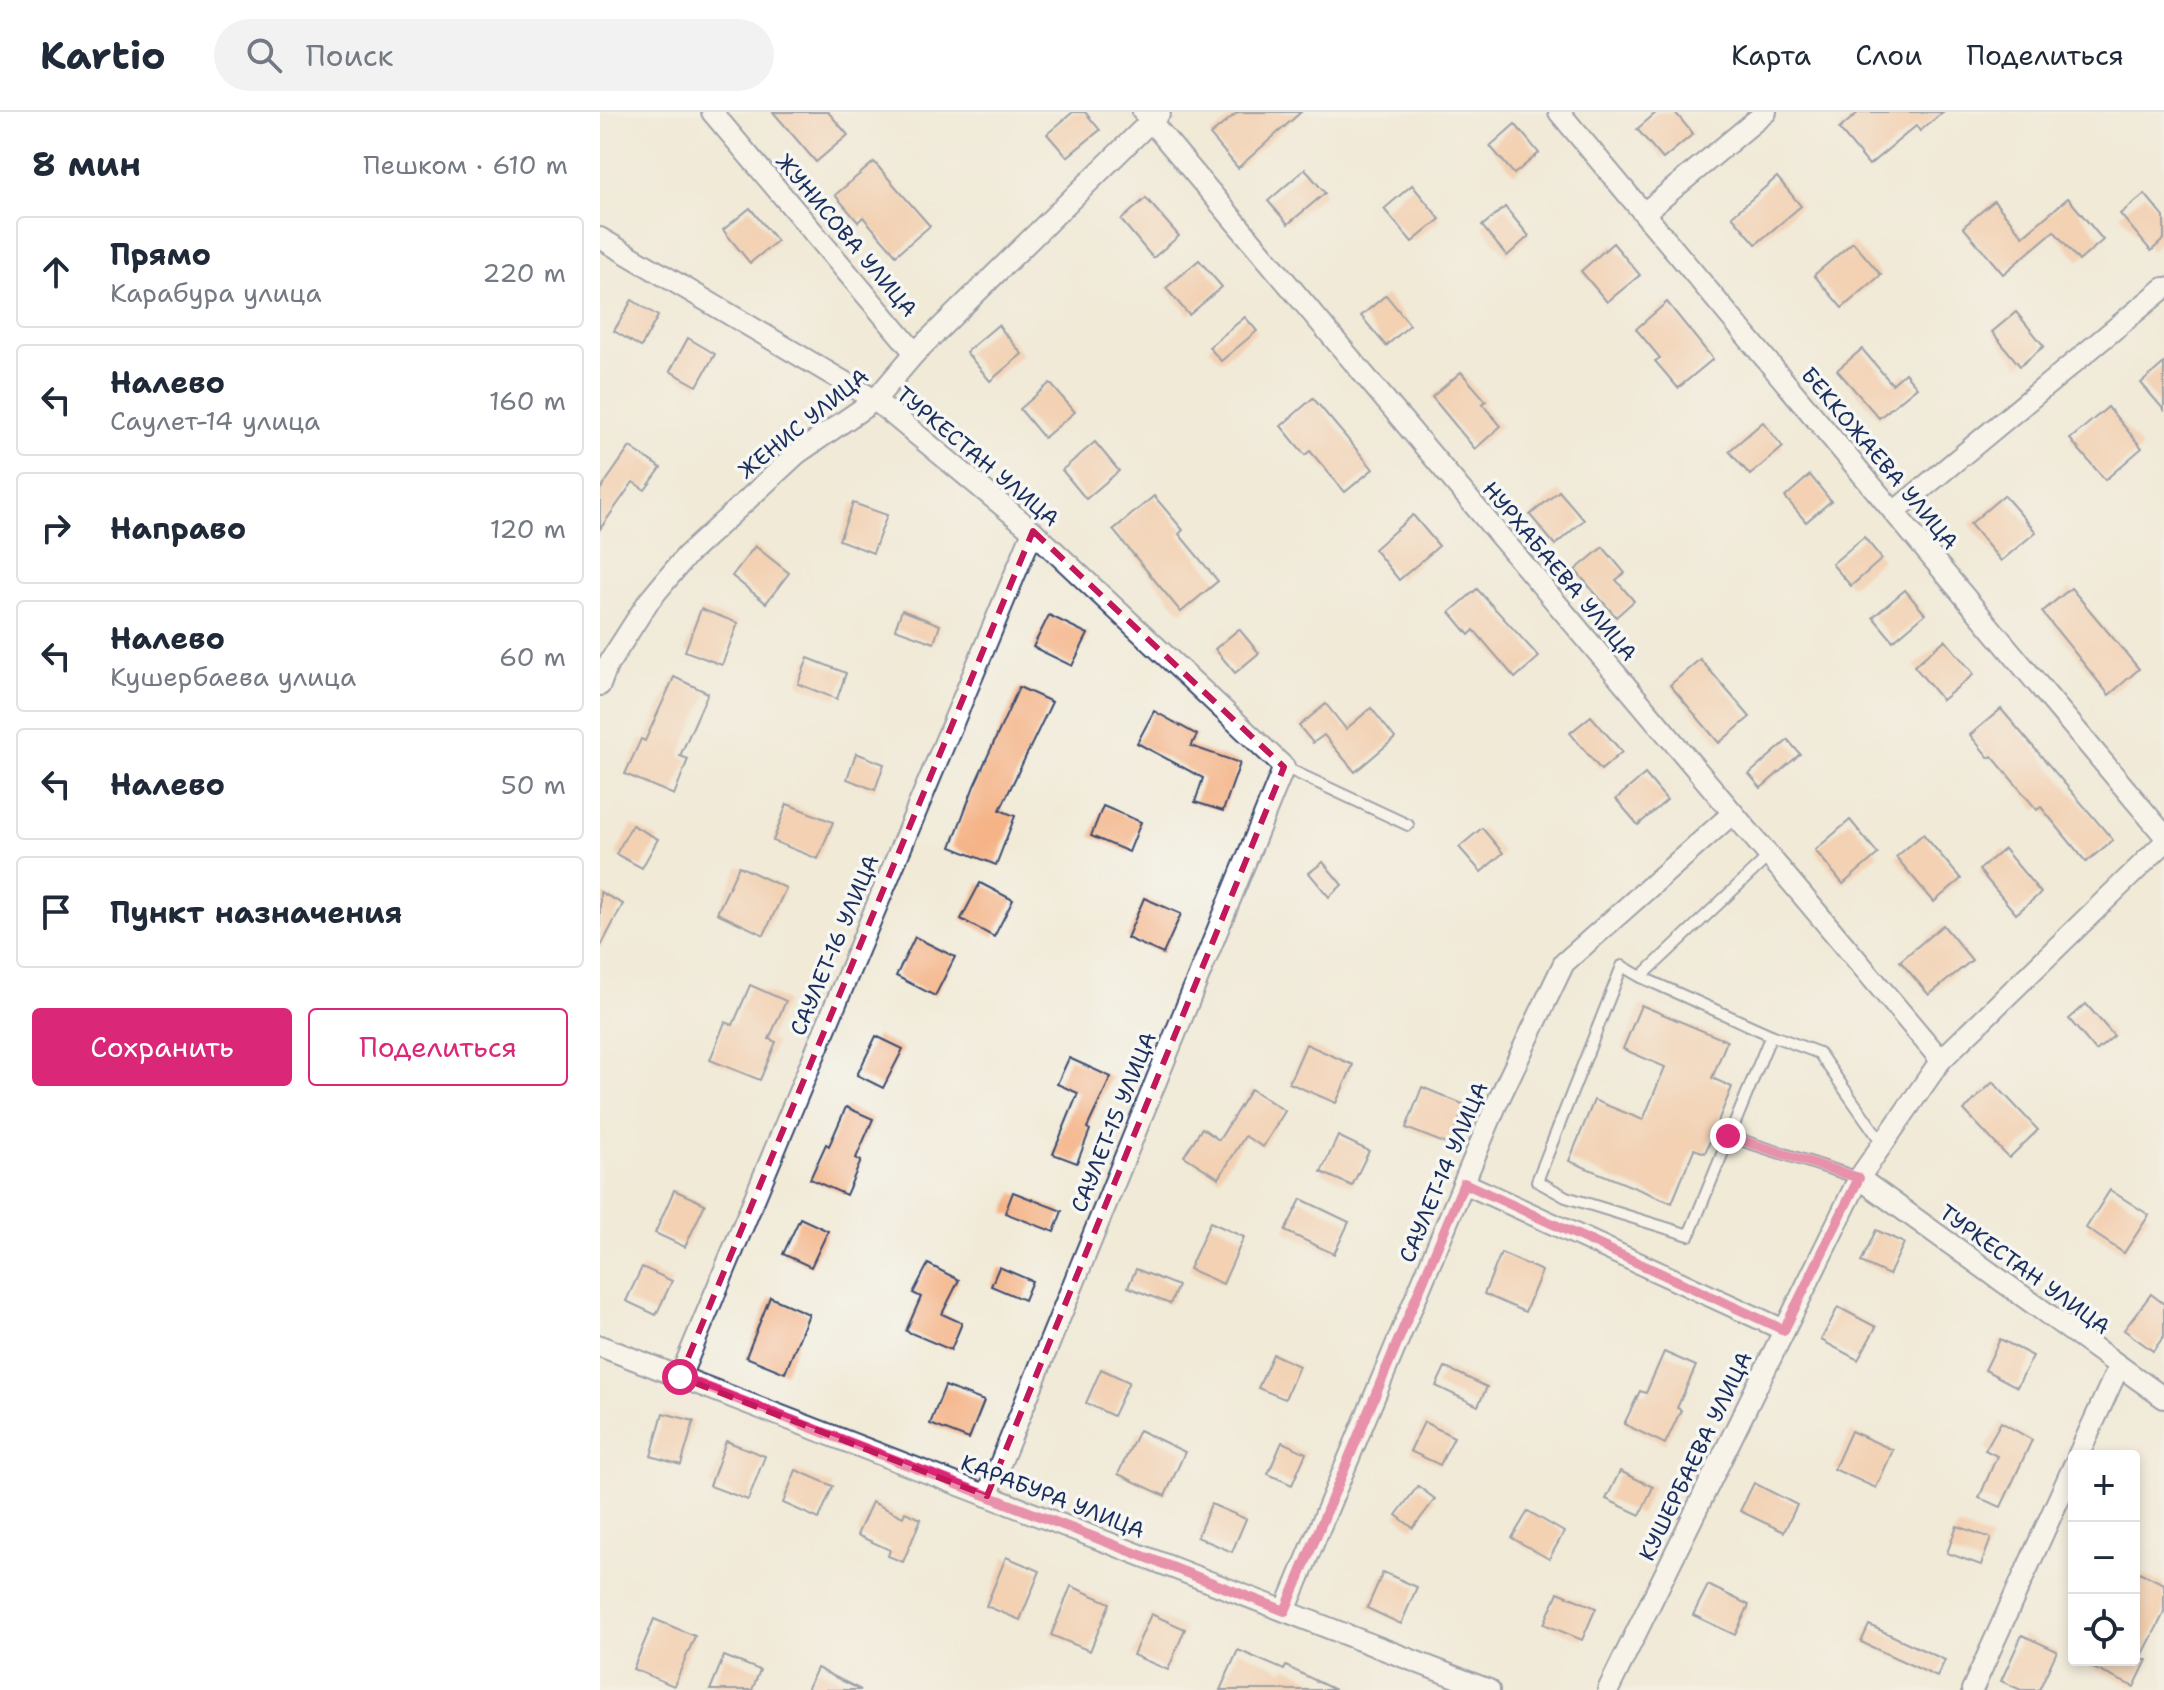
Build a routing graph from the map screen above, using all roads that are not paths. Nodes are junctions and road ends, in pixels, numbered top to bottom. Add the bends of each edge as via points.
1 (712, 112) edge
2 (1559, 112) edge
3 (1766, 112) edge
4 (1151, 115) edge
5 (1644, 213) junction
6 (600, 238) edge
7 (2164, 288) edge
8 (915, 353) junction
9 (875, 400) junction
10 (1894, 512) junction
11 (1033, 531) junction
12 (600, 685) edge
13 (1284, 767) junction
14 (1733, 813) junction
15 (1408, 825) dead end
16 (2164, 835) edge
17 (2164, 843) edge
18 (1769, 856) junction
19 (1641, 977) junction
20 (1771, 1035) junction
21 (1941, 1060) junction
22 (1728, 1136) junction
23 (1883, 1144) junction
24 (1859, 1178) junction
25 (1464, 1183) junction
26 (1784, 1330) junction
27 (600, 1346) edge
28 (2119, 1366) junction
29 (680, 1377) junction
30 (2164, 1398) edge
31 (2081, 1450) edge
32 (2068, 1478) edge
33 (987, 1496) junction
34 (1285, 1611) junction
35 (1489, 1690) edge
36 (1608, 1690) edge
37 (1972, 1690) edge

1 - 8 street, ЖУНИСОВА УЛИЦА
2 - 5 street, БЕККОЖАЕВА УЛИЦА
3 - 5 street
4 - 8 street, ЖЕНИС УЛИЦА
4 - 14 street, НУРХАБАЕВА УЛИЦА
5 - 10 street, БЕККОЖАЕВА УЛИЦА
6 - 9 street, ТУРКЕСТАН УЛИЦА
7 - 10 street
8 - 9 street, ЖЕНИС УЛИЦА
9 - 11 street, ТУРКЕСТАН УЛИЦА
9 - 12 street, ЖЕНИС УЛИЦА via 798,453 687,555 648,602
10 - 16 street, БЕККОЖАЕВА УЛИЦА
11 - 13 street, ТУРКЕСТАН УЛИЦА
11 - 29 street, САУЛЕТ-16 УЛИЦА
13 - 15 lane
13 - 33 street, САУЛЕТ-15 УЛИЦА
14 - 18 street, НУРХАБАЕВА УЛИЦА
14 - 25 street, САУЛЕТ-14 УЛИЦА via 1564,963
17 - 21 street, КУШЕРБАЕВА УЛИЦА
18 - 19 lane
18 - 21 street, НУРХАБАЕВА УЛИЦА
19 - 20 lane
19 - 22 lane via 1622,966 1537,1181 1566,1197 1689,1235
20 - 22 lane
20 - 23 lane via 1819,1053
21 - 23 street, КУШЕРБАЕВА УЛИЦА
22 - 24 lane
23 - 24 street, КУШЕРБАЕВА УЛИЦА
24 - 26 street, КУШЕРБАЕВА УЛИЦА
24 - 28 street, ТУРКЕСТАН УЛИЦА
25 - 26 street
25 - 34 street, САУЛЕТ-14 УЛИЦА
26 - 36 street, КУШЕРБАЕВА УЛИЦА
27 - 29 street, КАРАБУРА УЛИЦА
28 - 30 street, ТУРКЕСТАН УЛИЦА
28 - 31 street
29 - 33 street, КАРАБУРА УЛИЦА
32 - 37 street
33 - 34 street, КАРАБУРА УЛИЦА
34 - 35 street, КАРАБУРА УЛИЦА

